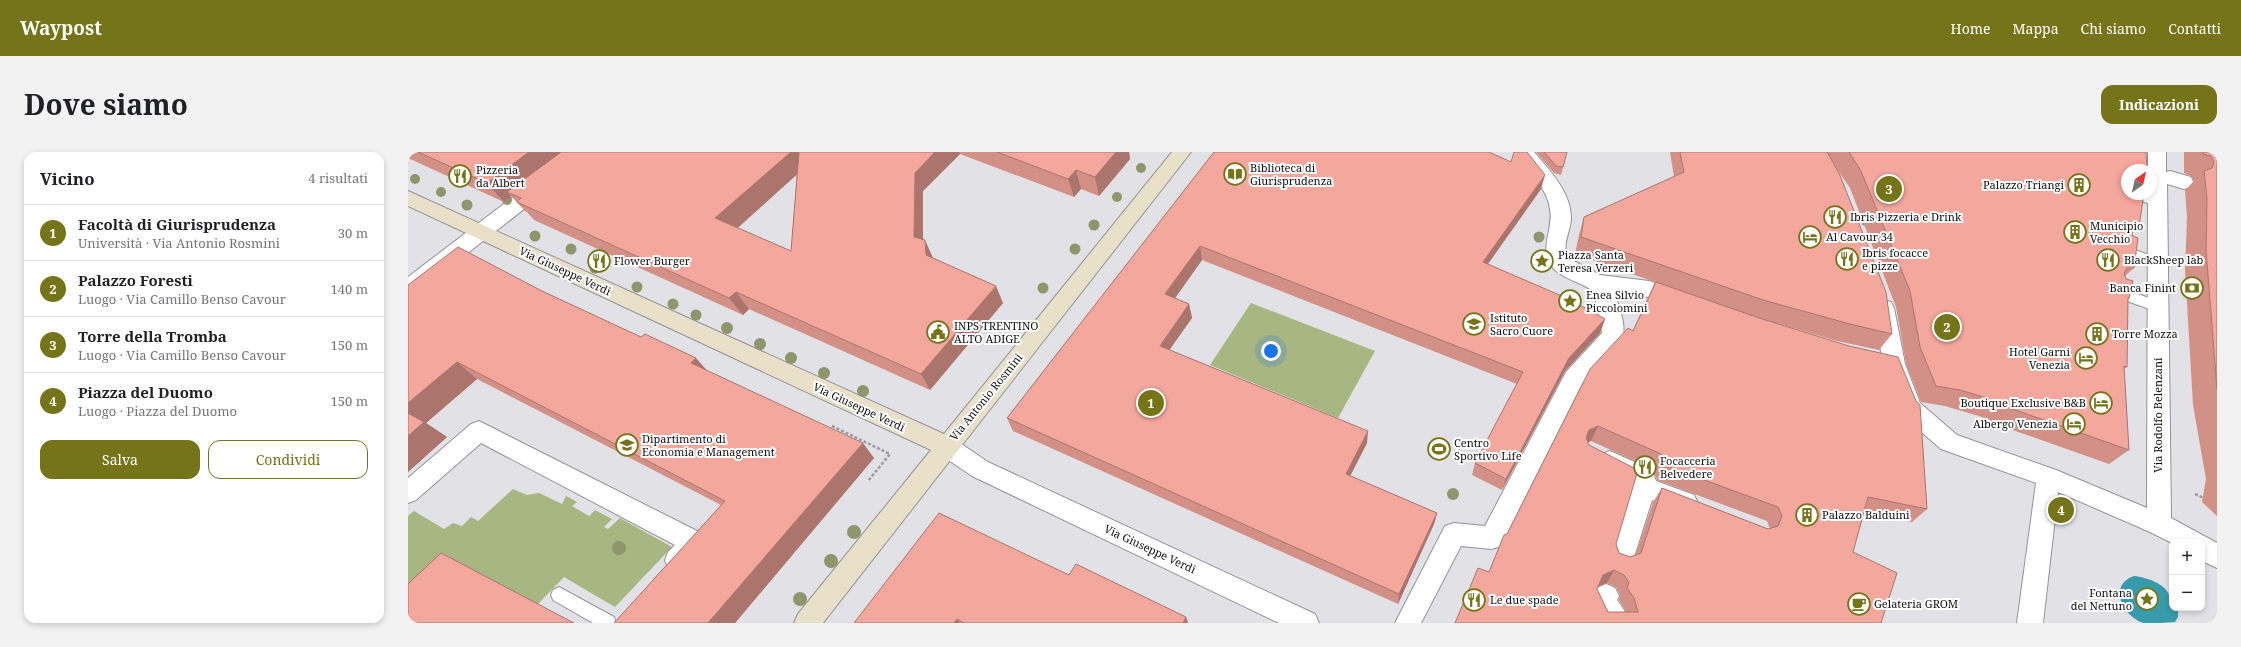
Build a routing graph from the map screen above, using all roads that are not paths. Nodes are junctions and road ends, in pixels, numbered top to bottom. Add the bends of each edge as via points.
1 (584, 152) edge
2 (1182, 152) edge
3 (1524, 152) edge
4 (2158, 152) edge
5 (408, 198) edge
6 (2151, 200) edge
7 (2157, 202) junction
8 (482, 231) junction
9 (2121, 250) edge
10 (2158, 263) junction
11 (1597, 282) junction
12 (408, 288) edge
13 (2115, 291) edge
14 (1879, 294) edge
15 (1700, 307) edge
16 (2158, 308) junction
17 (1872, 359) edge
18 (1894, 364) junction
19 (946, 446) junction
20 (1592, 452) edge
21 (2048, 477) junction
22 (1644, 487) junction
23 (408, 493) edge
24 (1708, 511) edge
25 (2159, 524) junction
26 (2187, 539) edge
27 (2205, 549) edge
28 (2217, 556) edge
29 (1622, 557) edge
30 (662, 576) edge
31 (559, 595) dead end
32 (1606, 596) dead end
33 (1620, 622) edge
34 (608, 623) edge
35 (807, 623) edge
36 (1306, 623) edge
37 (1408, 623) edge
38 (2030, 623) edge

1 - 8 street
2 - 19 street, Via Antonio Rosmini
3 - 11 street via 1548,180 1557,200 1561,218 1556,252 1561,263
4 - 7 street, Via Rodolfo Belenzani
5 - 8 street, Via Giuseppe Verdi
6 - 7 lane
7 - 10 street, Via Rodolfo Belenzani
8 - 12 street
8 - 19 street, Via Giuseppe Verdi
9 - 10 lane
10 - 16 street, Via Rodolfo Belenzani
11 - 15 street via 1649,289
11 - 37 street via 1604,288 1605,300 1614,323 1613,336 1574,378 1549,434 1492,538 1454,534
13 - 16 lane
14 - 18 street via 1885,308
16 - 25 street, Via Rodolfo Belenzani
17 - 18 street
18 - 21 street via 1911,409 1949,442
19 - 35 street, Via Antonio Rosmini
19 - 36 street, Via Giuseppe Verdi via 980,469
20 - 22 street via 1644,477
21 - 25 street
21 - 38 street
22 - 24 street
22 - 29 street
23 - 30 street via 479,431 694,542
25 - 26 street
27 - 28 street
31 - 34 lane
32 - 33 street via 1604,602

